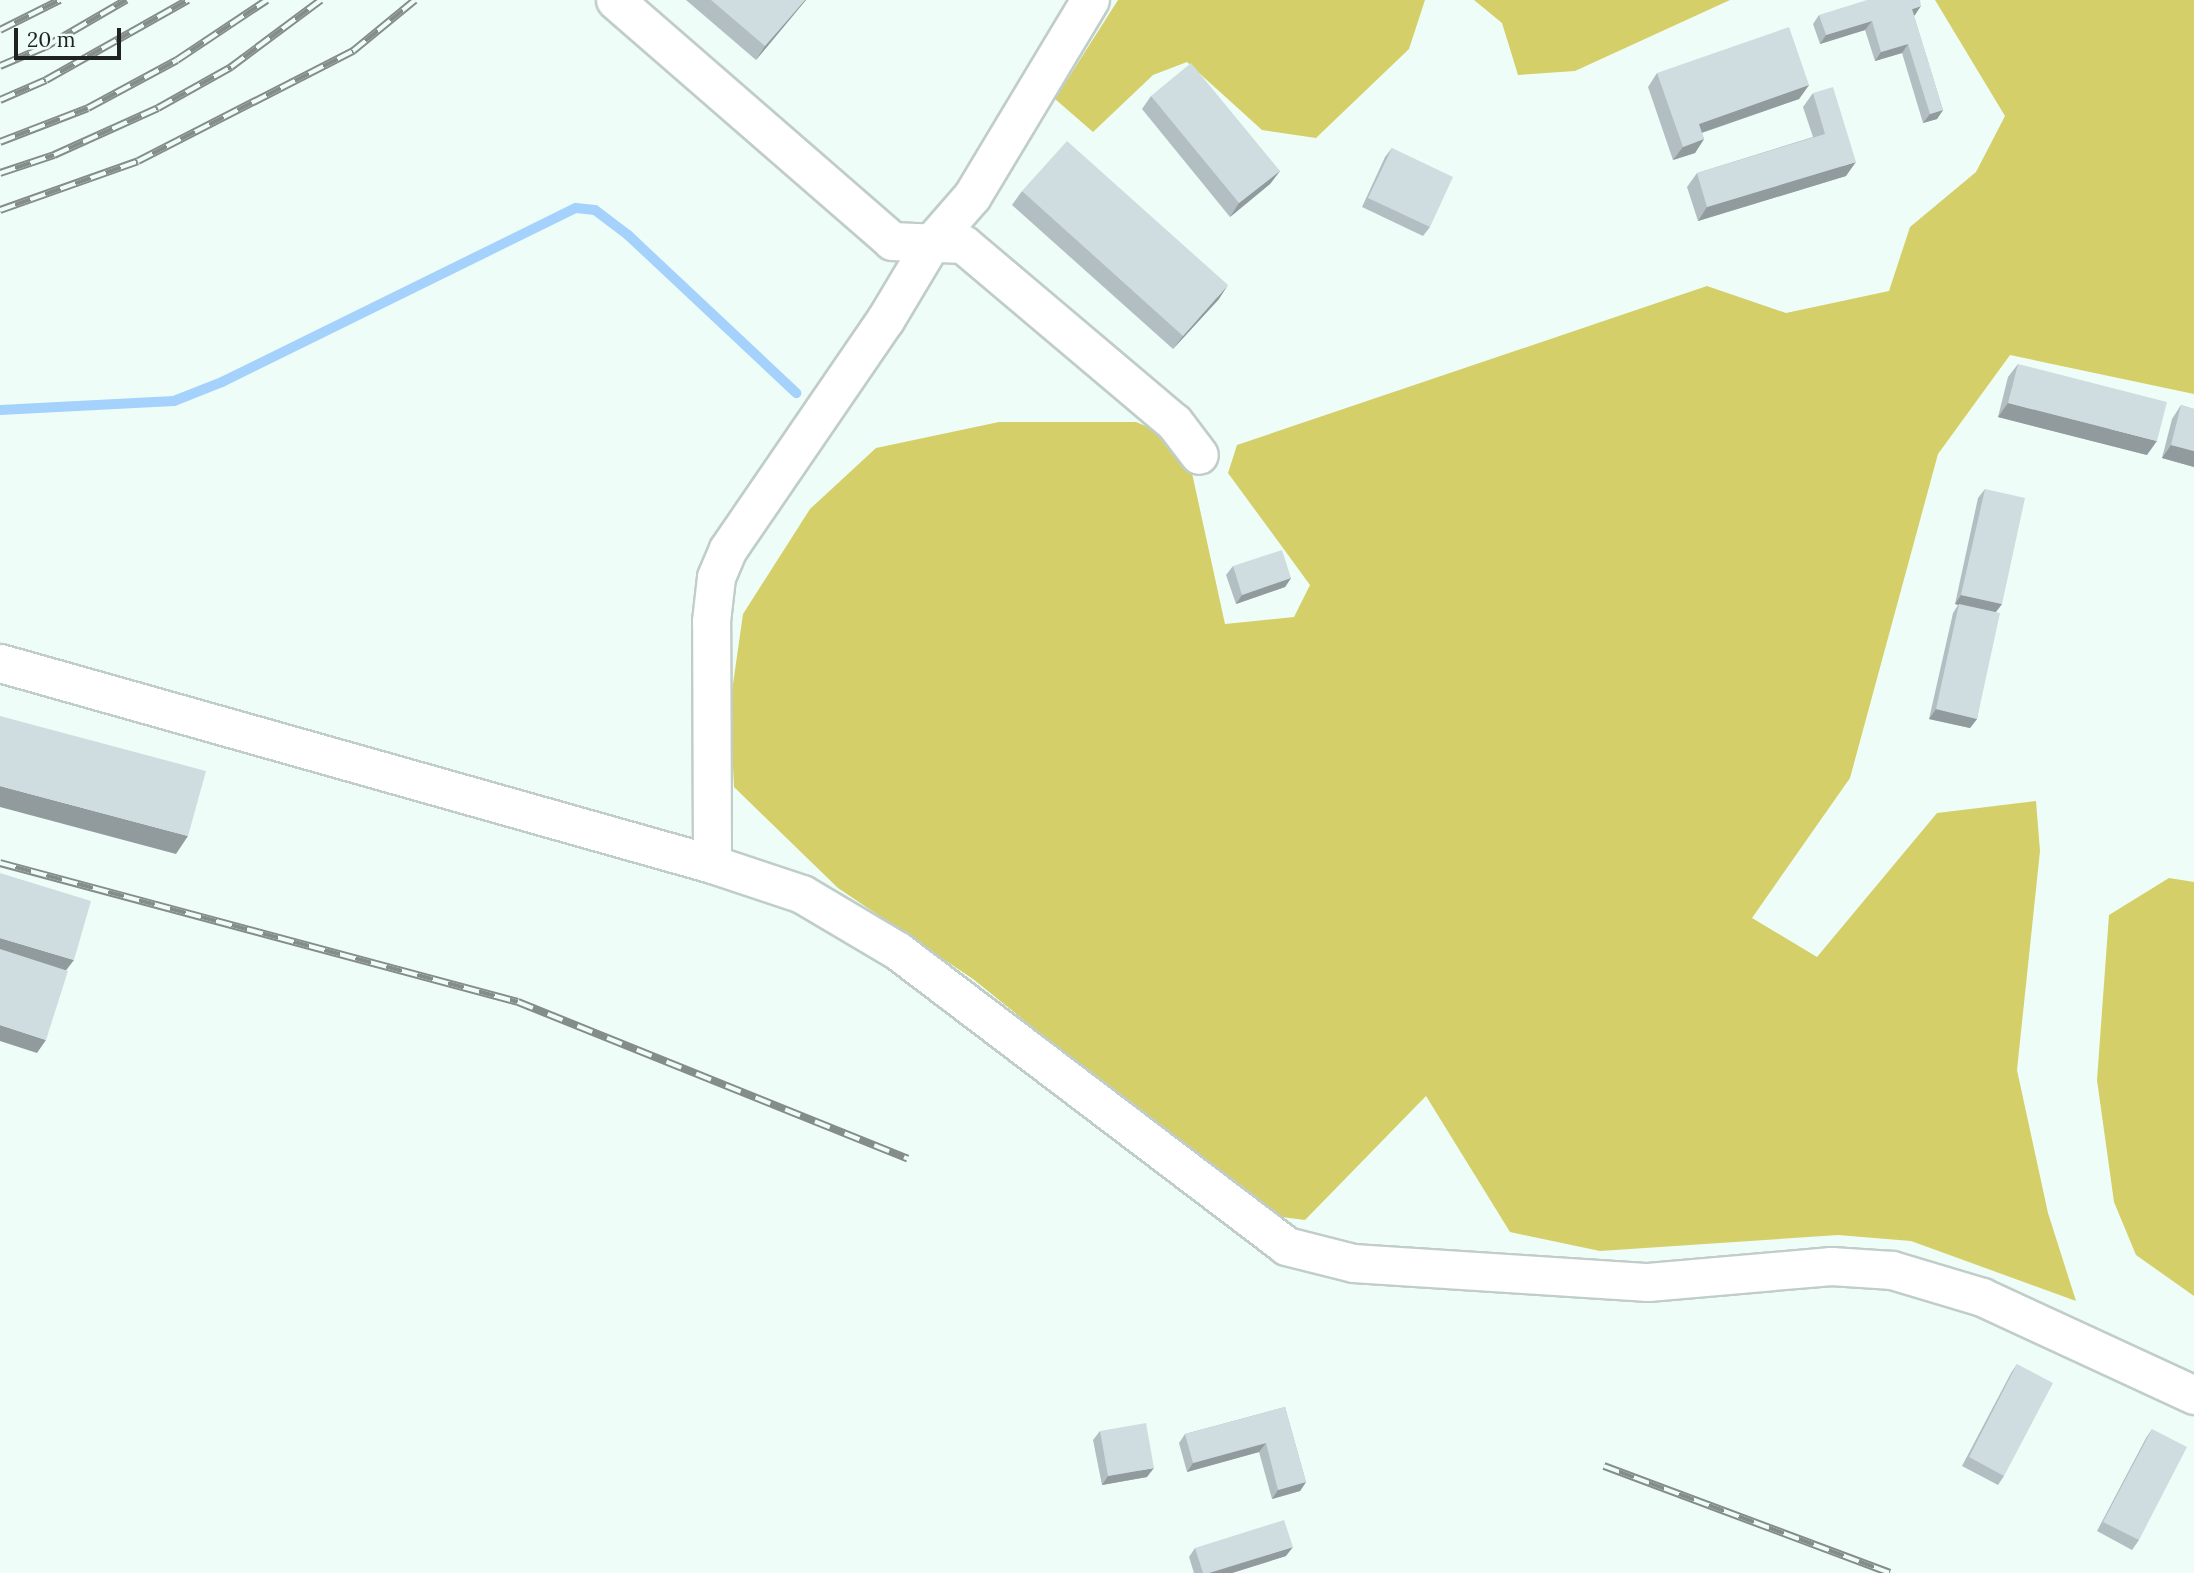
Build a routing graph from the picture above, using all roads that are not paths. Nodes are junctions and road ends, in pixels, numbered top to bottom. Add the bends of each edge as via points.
1 (615, 0) edge
2 (1090, 0) edge
3 (931, 243) junction
4 (1199, 456) dead end
5 (0, 663) edge
6 (712, 864) junction
7 (2194, 1395) edge

1 - 3 street via 892,241
2 - 3 street via 972,196
3 - 4 street via 963,244 1174,422
3 - 6 street via 864,351 728,549 716,577 711,621
5 - 6 street
6 - 7 street via 802,894 898,951 1286,1246 1353,1263 1648,1282 1832,1266 1892,1270 1982,1297

